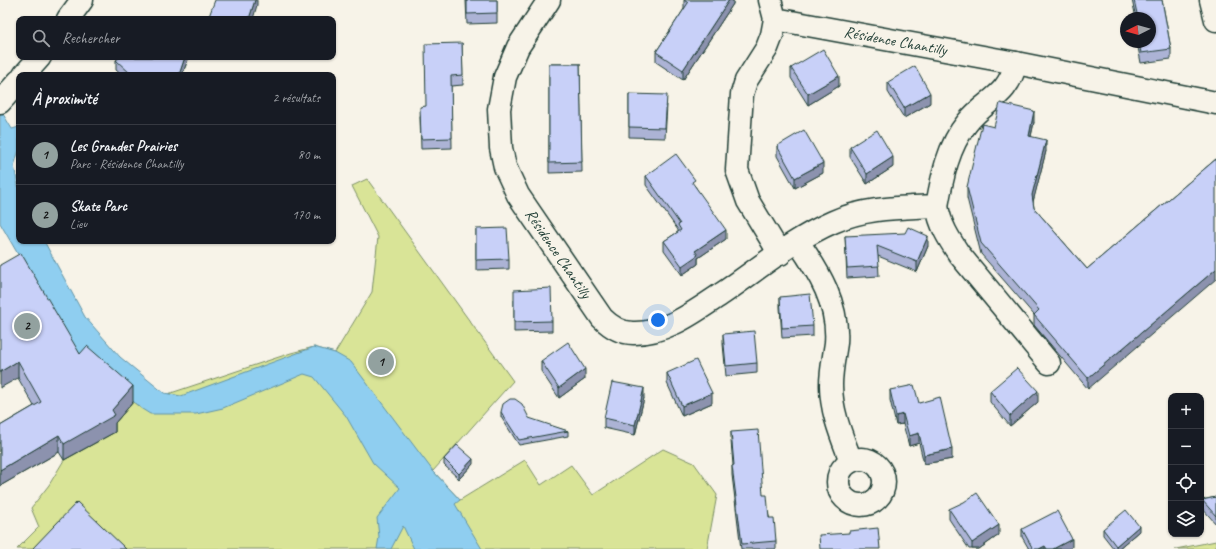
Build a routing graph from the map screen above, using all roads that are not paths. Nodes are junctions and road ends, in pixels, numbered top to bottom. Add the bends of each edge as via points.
1 (82, 0) edge
2 (549, 0) edge
3 (1211, 0) edge
4 (773, 10) edge
5 (70, 16) edge
6 (1216, 20) edge
7 (37, 60) edge
8 (1016, 63) junction
9 (27, 72) edge
10 (16, 84) edge
11 (0, 102) edge
12 (1216, 103) edge
13 (937, 206) junction
14 (798, 242) junction
15 (780, 254) junction
16 (1049, 363) dead end
17 (851, 461) dead end

1 - 5 street
2 - 15 street, Résidence Chantilly via 518,47 505,77 499,109 504,167 518,196 602,318 610,325 633,334 665,327 694,313
3 - 6 street
4 - 8 street, Résidence Chantilly
4 - 15 street, Résidence Chantilly via 772,35 746,81 742,94 737,170 748,201
7 - 9 street
8 - 12 street, Résidence Chantilly
8 - 13 street via 1007,86 967,123 959,135 948,162
10 - 11 street
13 - 14 street, Résidence Chantilly via 864,211 832,222
13 - 16 street via 942,225 959,254
14 - 15 street, Résidence Chantilly
14 - 17 street via 819,275 834,311 836,328 832,404

